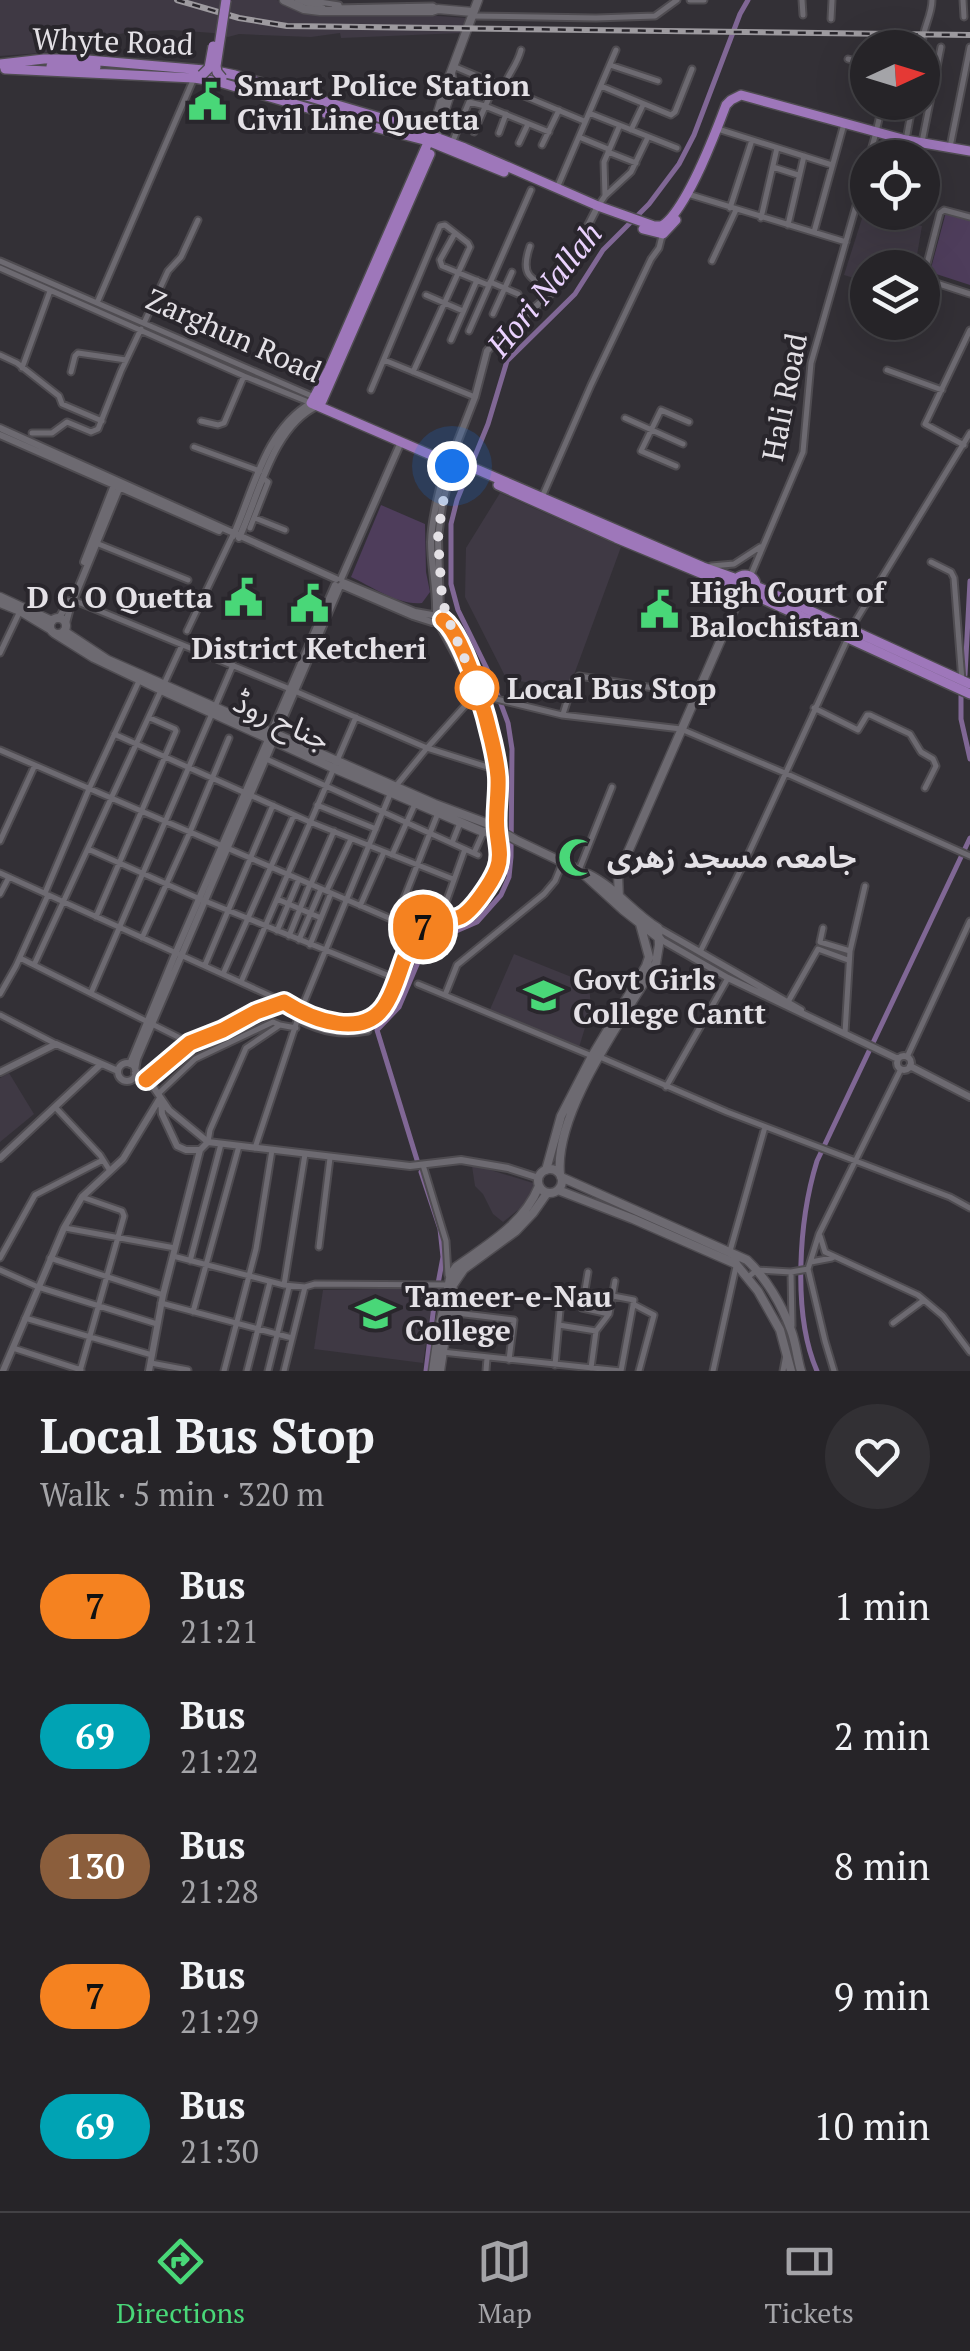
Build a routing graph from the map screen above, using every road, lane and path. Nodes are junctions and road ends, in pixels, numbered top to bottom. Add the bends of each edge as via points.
1 (224, 0) edge
2 (284, 0) edge
3 (297, 0) edge
4 (307, 0) edge
5 (478, 0) edge
6 (677, 0) edge
7 (690, 0) edge
8 (704, 0) edge
9 (802, 0) edge
10 (832, 0) edge
11 (932, 0) edge
12 (963, 0) edge
13 (346, 6) junction
14 (438, 9) junction
15 (803, 16) dead end
16 (471, 17) junction
17 (964, 17) dead end
18 (831, 19) dead end
19 (924, 30) edge
20 (941, 47) dead end
21 (970, 47) edge
22 (521, 50) dead end
23 (616, 50) dead end
24 (610, 65) junction
25 (0, 66) edge
26 (18, 66) junction
27 (692, 69) dead end
28 (452, 70) junction
29 (198, 76) junction
30 (222, 78) junction
31 (658, 82) dead end
32 (495, 84) junction
33 (601, 86) junction
34 (504, 88) junction
35 (644, 104) junction
36 (485, 106) junction
37 (559, 110) junction
38 (589, 112) junction
39 (506, 114) junction
40 (879, 120) edge
41 (586, 122) junction
42 (528, 124) junction
43 (619, 125) junction
44 (844, 126) junction
45 (662, 128) dead end
46 (402, 129) junction
47 (631, 130) junction
48 (721, 130) junction
49 (474, 132) dead end
50 (549, 132) junction
51 (499, 133) dead end
52 (876, 134) junction
53 (579, 137) junction
54 (432, 139) junction
55 (652, 139) junction
56 (752, 140) junction
57 (874, 140) edge
58 (902, 140) edge
59 (923, 140) edge
60 (520, 143) dead end
61 (542, 145) dead end
62 (451, 146) junction
63 (940, 147) edge
64 (677, 148) dead end
65 (777, 148) junction
66 (949, 148) junction
67 (609, 151) junction
68 (970, 153) edge
69 (804, 156) junction
70 (636, 163) junction
71 (832, 165) junction
72 (773, 166) junction
73 (799, 175) junction
74 (558, 188) junction
75 (531, 190) dead end
76 (691, 195) junction
77 (605, 196) junction
78 (597, 209) junction
79 (733, 209) junction
80 (762, 218) junction
81 (970, 218) edge
82 (198, 220) dead end
83 (788, 225) junction
84 (850, 227) edge
85 (662, 230) junction
86 (814, 232) junction
87 (455, 233) junction
88 (846, 242) junction
89 (530, 246) dead end
90 (712, 262) dead end
91 (0, 264) edge
92 (458, 272) junction
93 (512, 272) dead end
94 (477, 280) junction
95 (490, 284) junction
96 (505, 288) junction
97 (51, 290) junction
98 (555, 290) junction
99 (518, 294) dead end
100 (970, 294) edge
101 (426, 296) dead end
102 (97, 303) junction
103 (444, 303) junction
104 (463, 312) junction
105 (493, 314) dead end
106 (142, 327) junction
107 (970, 330) edge
108 (469, 331) dead end
109 (451, 340) dead end
110 (0, 355) edge
111 (126, 360) junction
112 (384, 360) junction
113 (22, 368) junction
114 (887, 370) dead end
115 (70, 372) dead end
116 (414, 372) junction
117 (244, 376) junction
118 (371, 390) dead end
119 (942, 390) junction
120 (475, 397) junction
121 (317, 402) junction
122 (624, 418) dead end
123 (102, 420) junction
124 (201, 421) dead end
125 (689, 422) dead end
126 (651, 430) junction
127 (0, 432) edge
128 (32, 433) dead end
129 (970, 433) edge
130 (401, 442) junction
131 (683, 444) dead end
132 (964, 445) junction
133 (194, 446) dead end
134 (450, 461) junction
135 (676, 466) dead end
136 (262, 475) junction
137 (118, 483) junction
138 (542, 497) junction
139 (254, 518) junction
140 (250, 528) dead end
141 (285, 530) dead end
142 (236, 536) junction
143 (96, 544) junction
144 (644, 546) junction
145 (761, 546) junction
146 (931, 562) dead end
147 (703, 567) junction
148 (188, 580) dead end
149 (338, 582) junction
150 (745, 587) junction
151 (442, 597) junction
152 (0, 600) edge
153 (73, 600) junction
154 (21, 608) junction
155 (437, 618) junction
156 (58, 626) junction
157 (452, 628) junction
158 (187, 630) dead end
159 (849, 634) junction
160 (182, 645) junction
161 (0, 652) edge
162 (233, 666) junction
163 (140, 680) junction
164 (163, 687) junction
165 (965, 687) edge
166 (292, 690) junction
167 (697, 694) junction
168 (478, 696) junction
169 (814, 708) junction
170 (214, 710) junction
171 (562, 715) junction
172 (149, 717) junction
173 (356, 717) junction
174 (681, 729) junction
175 (114, 734) junction
176 (273, 736) junction
177 (229, 738) dead end
178 (136, 745) junction
179 (427, 748) junction
180 (0, 750) edge
181 (164, 758) junction
182 (264, 758) junction
183 (335, 764) junction
184 (35, 765) junction
185 (188, 769) junction
186 (497, 770) junction
187 (785, 773) junction
188 (212, 779) junction
189 (324, 787) junction
190 (612, 787) dead end
191 (89, 788) junction
192 (925, 788) dead end
193 (394, 789) junction
194 (248, 794) junction
195 (112, 798) junction
196 (415, 804) junction
197 (274, 805) junction
198 (317, 805) junction
199 (141, 811) junction
200 (383, 812) junction
201 (438, 813) junction
202 (294, 814) junction
203 (166, 822) junction
204 (310, 822) junction
205 (460, 822) junction
206 (407, 823) junction
207 (376, 829) junction
208 (334, 831) junction
209 (190, 832) junction
210 (483, 832) junction
211 (500, 832) junction
212 (430, 833) junction
213 (351, 838) junction
214 (0, 841) edge
215 (452, 843) junction
216 (369, 846) junction
217 (225, 847) junction
218 (88, 849) junction
219 (465, 849) junction
220 (384, 852) junction
221 (392, 855) junction
222 (970, 856) edge
223 (250, 858) junction
224 (563, 861) junction
225 (118, 862) junction
226 (417, 865) junction
227 (270, 867) junction
228 (579, 870) junction
229 (0, 872) edge
230 (143, 874) junction
231 (288, 874) junction
232 (618, 875) junction
233 (9, 876) junction
234 (299, 879) junction
235 (454, 879) junction
236 (590, 880) junction
237 (601, 880) junction
238 (167, 884) junction
239 (310, 884) junction
240 (865, 886) dead end
241 (326, 891) junction
242 (0, 894) edge
243 (47, 894) junction
244 (202, 900) junction
245 (278, 900) junction
246 (347, 900) junction
247 (63, 902) junction
248 (620, 902) junction
249 (288, 904) junction
250 (360, 906) junction
251 (300, 909) junction
252 (228, 910) junction
253 (310, 914) junction
254 (96, 917) junction
255 (248, 918) junction
256 (320, 918) junction
257 (395, 921) junction
258 (970, 921) edge
259 (438, 924) junction
260 (640, 924) junction
261 (266, 926) junction
262 (120, 928) junction
263 (823, 928) dead end
264 (277, 931) junction
265 (419, 931) junction
266 (659, 934) junction
267 (289, 936) junction
268 (142, 938) junction
269 (299, 940) junction
270 (310, 944) junction
271 (326, 951) junction
272 (850, 952) junction
273 (178, 953) junction
274 (698, 956) junction
275 (20, 958) junction
276 (849, 960) junction
277 (34, 965) junction
278 (205, 966) junction
279 (222, 974) junction
280 (728, 978) junction
281 (397, 980) junction
282 (241, 982) junction
283 (418, 984) dead end
284 (0, 994) edge
285 (91, 994) junction
286 (445, 995) junction
287 (284, 1002) junction
288 (788, 1002) junction
289 (300, 1012) junction
290 (0, 1014) edge
291 (818, 1021) junction
292 (149, 1023) junction
293 (280, 1024) junction
294 (296, 1024) junction
295 (368, 1032) dead end
296 (845, 1034) junction
297 (190, 1043) junction
298 (56, 1044) junction
299 (596, 1057) junction
300 (0, 1060) edge
301 (905, 1060) junction
302 (102, 1064) junction
303 (10, 1066) junction
304 (133, 1069) junction
305 (901, 1069) joint
306 (118, 1071) junction
307 (0, 1072) edge
308 (146, 1080) junction
309 (666, 1087) junction
310 (159, 1096) junction
311 (970, 1097) edge
312 (55, 1107) junction
313 (765, 1127) junction
314 (208, 1142) junction
315 (221, 1144) junction
316 (239, 1146) junction
317 (256, 1148) junction
318 (200, 1150) junction
319 (272, 1150) junction
320 (305, 1154) junction
321 (0, 1158) edge
322 (330, 1158) junction
323 (103, 1160) junction
324 (854, 1162) junction
325 (423, 1164) junction
326 (546, 1170) junction
327 (110, 1171) junction
328 (560, 1176) junction
329 (542, 1186) junction
330 (558, 1190) junction
331 (82, 1198) junction
332 (970, 1208) edge
333 (64, 1228) junction
334 (819, 1234) junction
335 (118, 1239) junction
336 (319, 1247) dead end
337 (174, 1252) junction
338 (735, 1257) junction
339 (834, 1257) junction
340 (0, 1258) edge
341 (50, 1258) junction
342 (190, 1261) junction
343 (206, 1265) junction
344 (802, 1269) junction
345 (0, 1270) edge
346 (757, 1270) junction
347 (588, 1272) dead end
348 (106, 1276) junction
349 (249, 1276) junction
350 (748, 1276) junction
351 (270, 1281) junction
352 (615, 1282) dead end
353 (444, 1284) junction
354 (287, 1285) junction
355 (307, 1286) junction
356 (38, 1287) junction
357 (613, 1296) junction
358 (162, 1299) junction
359 (561, 1300) dead end
360 (924, 1300) junction
361 (633, 1303) junction
362 (98, 1306) junction
363 (193, 1312) junction
364 (448, 1312) junction
365 (609, 1314) junction
366 (26, 1318) junction
367 (237, 1323) junction
368 (893, 1323) dead end
369 (157, 1324) junction
370 (559, 1325) junction
371 (258, 1328) junction
372 (596, 1330) junction
373 (792, 1331) junction
374 (278, 1334) junction
375 (782, 1334) junction
376 (90, 1338) junction
377 (292, 1338) junction
378 (13, 1348) junction
379 (442, 1352) junction
380 (786, 1352) junction
381 (970, 1352) edge
382 (487, 1358) junction
383 (509, 1360) junction
384 (151, 1363) edge
385 (555, 1365) junction
386 (579, 1369) edge
387 (594, 1369) edge
388 (80, 1370) edge
389 (188, 1370) edge
390 (3, 1371) edge
391 (224, 1371) edge
392 (247, 1371) edge
393 (268, 1371) edge
394 (284, 1371) edge
395 (437, 1371) edge
396 (486, 1371) edge
397 (621, 1371) edge
398 (639, 1371) edge
399 (713, 1371) edge
400 (783, 1371) edge
401 (791, 1371) edge
402 (801, 1371) edge
403 (834, 1371) edge

1 - 29 main road, bridge via 210,66
1 - 30 main road, bridge via 216,66
2 - 14 main road via 320,11
3 - 13 street
4 - 13 street
5 - 16 main road
6 - 16 street via 656,16
7 - 8 street
9 - 15 street
10 - 18 street
11 - 19 street
12 - 17 street
13 - 14 street
14 - 16 main road
16 - 28 main road
20 - 59 street
21 - 66 street
22 - 34 street
23 - 24 street
24 - 31 street
24 - 33 street
25 - 26 main road
26 - 29 main road, Whyte Road
26 - 29 main road, Whyte Road
26 - 46 main road, Whyte Road via 76,59 216,71
27 - 35 street via 674,112
28 - 32 street
28 - 54 main road
29 - 30 main road, Whyte Road, bridge
29 - 46 main road, Whyte Road via 366,126
29 - 102 street
30 - 46 main road, Whyte Road
32 - 34 street
32 - 36 street
33 - 35 street
33 - 38 street
34 - 37 street
35 - 47 street
36 - 39 street
36 - 49 street
36 - 62 street via 469,102
37 - 41 street
37 - 50 street
38 - 41 street
38 - 43 street
39 - 42 street
39 - 51 street
40 - 52 street, Hali Road
41 - 53 street
42 - 50 street
42 - 60 street
43 - 47 street
43 - 67 street
44 - 48 main road via 742,101
44 - 52 main road
44 - 71 street
44 - 85 main road via 736,96
45 - 55 street
46 - 54 main road, Whyte Road
47 - 55 street
48 - 56 street
48 - 76 main road
50 - 61 street
52 - 57 street, Hali Road
52 - 58 main road
53 - 67 street
53 - 74 street
54 - 62 main road, Whyte Road
54 - 121 main road
55 - 64 street
55 - 70 street
56 - 65 street
56 - 79 street
62 - 74 main road
62 - 78 main road
63 - 66 main road
65 - 69 street
65 - 72 street
66 - 68 main road
67 - 70 street
67 - 77 street
69 - 71 street
69 - 73 street
70 - 77 street
71 - 86 street
72 - 73 street
72 - 80 street
73 - 83 street
74 - 78 main road
75 - 95 street
76 - 79 street
76 - 85 main road
77 - 78 street
78 - 85 main road
78 - 98 street
79 - 80 street
79 - 90 street
80 - 83 street
81 - 100 street via 940,213 924,275
82 - 106 street
83 - 86 street
84 - 88 street, Hali Road
85 - 138 street
86 - 88 street
87 - 92 street via 470,247
87 - 92 street via 440,260
87 - 112 street via 440,226
88 - 145 street, Hali Road via 811,362 803,452
89 - 98 street via 528,274
91 - 97 street, Zarghun Road
91 - 102 street, Zarghun Road
92 - 94 street
92 - 103 street
93 - 96 street
94 - 95 street
94 - 104 street
95 - 96 street
95 - 108 street
96 - 99 street
96 - 105 street
97 - 106 street, Zarghun Road
97 - 113 street
98 - 120 street via 487,351
101 - 103 street
102 - 106 street, Zarghun Road
103 - 104 street
103 - 116 street
104 - 109 street
106 - 111 street
106 - 117 street, Zarghun Road
106 - 121 street, Zarghun Road
107 - 119 street
110 - 113 street
111 - 115 street via 78,353
111 - 123 street
112 - 116 street
112 - 118 street
113 - 123 street via 62,404
114 - 119 street
116 - 120 street
117 - 121 street, Zarghun Road
117 - 124 street via 224,422
119 - 132 street via 925,424
120 - 134 street
121 - 130 main road, Zarghun Road
121 - 134 main road, Zarghun Road
121 - 136 street via 299,410 274,440
122 - 126 street
123 - 128 street via 95,432 67,422 52,433
125 - 126 street via 661,410
126 - 131 street
126 - 135 street via 641,452
127 - 137 street
129 - 132 street
130 - 134 main road, Zarghun Road
130 - 149 street
132 - 159 street
133 - 136 street
134 - 138 main road, Zarghun Road
134 - 144 main road, Zarghun Road
134 - 151 street via 438,538
134 - 155 street via 431,544
136 - 139 street via 268,482
136 - 142 street
137 - 142 street
137 - 143 street
137 - 156 street
138 - 144 main road, Zarghun Road
139 - 140 street
139 - 141 street
142 - 149 street
142 - 158 street
143 - 148 street
143 - 153 street
144 - 147 main road, Zarghun Road
144 - 150 main road, Zarghun Road
145 - 147 street via 734,564
145 - 150 street, Hali Road
146 - 165 street via 954,578
147 - 150 main road, Zarghun Road
149 - 155 street
149 - 166 street
150 - 159 main road, Zarghun Road
150 - 167 main road, Hali Road
151 - 155 street
151 - 157 street
152 - 154 main road, جناح روڈ
153 - 156 street
153 - 160 street
154 - 156 main road, جناح روڈ
154 - 161 street
155 - 157 street
155 - 168 street
156 - 163 main road, جناح روڈ via 94,658
156 - 164 main road, جناح روڈ
157 - 168 street
159 - 165 main road, Zarghun Road
159 - 169 street
160 - 162 street
160 - 164 street
162 - 166 street
162 - 170 street
163 - 164 main road, جناح روڈ
163 - 175 street
164 - 170 main road, جناح روڈ
164 - 172 street
166 - 173 street
166 - 176 street
167 - 171 street via 579,676
167 - 174 main road, Hali Road
168 - 171 street
168 - 179 street
168 - 186 street
169 - 187 street
169 - 192 street via 858,730 870,715 910,734 936,762
170 - 176 main road, جناح روڈ
170 - 185 street
171 - 174 street
172 - 178 street
172 - 181 street via 175,729
173 - 179 street
173 - 183 street
174 - 187 street
174 - 232 main road, Hali Road
175 - 178 street
175 - 191 street
176 - 182 street
176 - 183 main road, جناح روڈ
177 - 188 street
178 - 181 street
178 - 195 street
179 - 186 street
179 - 193 street
180 - 184 street
181 - 185 street
181 - 199 street
182 - 189 street
182 - 194 street
183 - 189 street
183 - 193 main road, جناح روڈ
184 - 191 street
184 - 214 street
185 - 188 street
185 - 203 street
186 - 211 street
187 - 222 street
187 - 274 street
188 - 194 street
188 - 209 street
189 - 198 street
189 - 200 street
190 - 228 street
191 - 195 street
191 - 243 street
193 - 196 main road, جناح روڈ
193 - 200 street
193 - 211 main road, جناح روڈ
194 - 197 street
194 - 217 street
195 - 199 street
195 - 218 street
196 - 201 main road, جناح روڈ
196 - 206 street
197 - 202 street
197 - 223 street
198 - 204 street
198 - 207 street
199 - 203 street
199 - 225 street
200 - 206 street
200 - 207 street
201 - 205 main road, جناح روڈ
201 - 212 street
202 - 204 street
202 - 227 street
203 - 209 street
203 - 230 street
204 - 208 street
204 - 231 street
205 - 210 main road, جناح روڈ
205 - 215 street
206 - 212 street
206 - 221 street
207 - 216 street
208 - 213 street
208 - 239 street
209 - 217 street
209 - 238 street
210 - 211 main road
210 - 219 street via 476,854
211 - 224 main road, جناح روڈ
211 - 259 street via 497,869 485,890 466,915
212 - 215 street
212 - 226 street
213 - 216 street
213 - 241 street
215 - 219 street
216 - 220 street
216 - 246 street
217 - 223 street
217 - 244 street
218 - 225 street
218 - 247 street
219 - 235 street
220 - 221 street
220 - 250 street
221 - 226 street
223 - 227 street
223 - 252 street
224 - 228 main road, جناح روڈ
224 - 286 street via 544,894 457,965
225 - 230 street
225 - 254 street
226 - 235 street
226 - 257 street
227 - 231 street
227 - 255 street
228 - 236 main road, جناح روڈ
228 - 237 main road, جناح روڈ
229 - 233 street
230 - 238 street
230 - 262 street
231 - 234 street
231 - 245 street
232 - 237 main road
232 - 248 main road, Hali Road
233 - 242 street
233 - 243 street
234 - 239 street
234 - 249 street
235 - 259 street
236 - 237 main road
236 - 248 main road, جناح روڈ
237 - 248 main road, جناح روڈ
238 - 244 street
238 - 268 street
239 - 241 street
239 - 251 street
240 - 272 street
241 - 246 street
241 - 253 street
241 - 256 street
243 - 247 street
243 - 275 street
244 - 252 street
244 - 273 street
245 - 249 street
245 - 261 street
246 - 250 street
246 - 271 street
247 - 254 street
247 - 277 street
248 - 260 main road, جناح روڈ
248 - 266 main road, جناح روڈ
249 - 251 street
249 - 264 street
250 - 257 street
251 - 253 street
251 - 267 street
252 - 255 street
252 - 278 street
253 - 256 street
253 - 269 street
254 - 262 street
255 - 261 street
255 - 279 street
256 - 270 street
257 - 265 street
258 - 301 street
259 - 265 street
260 - 266 main road, جناح روڈ
260 - 299 main road via 649,957
261 - 264 street
261 - 282 street
262 - 268 street
262 - 285 street
263 - 272 street via 820,942
264 - 267 street
265 - 281 street
266 - 274 street, جناح روڈ
266 - 299 main road via 656,962
267 - 269 street
268 - 273 street
269 - 270 street
270 - 271 street
271 - 281 street
271 - 289 street
272 - 276 street
273 - 278 street
273 - 292 street
274 - 280 street, جناح روڈ
274 - 288 street, جناح روڈ
275 - 277 street
275 - 284 street
276 - 288 street via 818,950
276 - 296 street
277 - 285 street
278 - 279 street
279 - 282 street
280 - 291 street, جناح روڈ
280 - 309 street
281 - 289 street via 385,1007 367,1020 344,1025
282 - 287 street
283 - 286 street
285 - 292 street
286 - 299 street
287 - 289 street
287 - 297 street
288 - 291 street, جناح روڈ
289 - 294 street
290 - 298 street
291 - 296 street, جناح روڈ
292 - 297 street
292 - 304 street
293 - 294 street
293 - 310 street via 254,1029 195,1059
293 - 314 street via 246,1048
294 - 295 street via 329,1033
294 - 317 street
296 - 301 street, جناح روڈ
297 - 308 street
298 - 302 street
298 - 303 street
299 - 309 street
299 - 326 main road via 561,1116
299 - 328 main road via 565,1126
300 - 303 street
301 - 305 street via 907,1069
301 - 311 street, جناح روڈ
302 - 306 street
302 - 312 street
303 - 307 street
304 - 306 street via 122,1065
304 - 306 street via 134,1078 126,1081
304 - 308 street
305 - 324 street
308 - 310 street
309 - 313 street
310 - 314 street
310 - 318 street via 177,1146
310 - 327 street
312 - 321 street
312 - 323 street
313 - 324 street
313 - 338 street
314 - 315 street
314 - 318 street
315 - 316 street
315 - 342 street
316 - 317 street
316 - 343 street
317 - 319 street
318 - 337 street
319 - 320 street
319 - 349 street
320 - 322 street
320 - 354 street
322 - 325 street
322 - 336 street
323 - 327 street
323 - 340 street via 35,1195
324 - 332 street
324 - 334 street
325 - 329 street via 461,1160 508,1168
325 - 353 street via 446,1242
326 - 328 main road
326 - 329 main road
327 - 331 street
328 - 330 main road
328 - 338 main road
329 - 330 main road
329 - 353 main road via 516,1223
330 - 338 main road
331 - 333 street
331 - 335 street via 124,1213
333 - 335 street
333 - 341 street
334 - 339 street
334 - 344 street
335 - 337 street
335 - 348 street
337 - 342 street
337 - 358 street
338 - 346 main road
338 - 350 main road
338 - 399 street
339 - 344 street
339 - 360 street
341 - 348 street
341 - 356 street
342 - 343 street
343 - 349 street
343 - 363 street
344 - 346 street
344 - 373 street
344 - 403 street
345 - 356 street
346 - 350 street
346 - 373 main road
347 - 365 street via 582,1308
348 - 358 street
348 - 362 street
349 - 351 street
349 - 367 street
350 - 375 main road
351 - 354 street
351 - 371 street
352 - 357 street
353 - 355 street
353 - 364 main road
353 - 395 main road
354 - 355 street
354 - 374 street
355 - 377 street
356 - 362 street
356 - 366 street
357 - 361 street
357 - 365 street
358 - 363 street
358 - 369 street
359 - 370 street
360 - 368 street
360 - 381 street
361 - 397 street
361 - 398 street via 654,1315
362 - 369 street
362 - 376 street
363 - 367 street
364 - 379 main road
364 - 383 street via 514,1320
365 - 372 street
366 - 376 street
366 - 378 street
367 - 371 street
367 - 391 street
369 - 384 street
370 - 372 street
370 - 385 street
371 - 374 street
371 - 392 street
372 - 387 street
373 - 375 street
373 - 402 main road
374 - 377 street
374 - 393 street
375 - 380 main road
376 - 384 street
376 - 388 street
377 - 394 street
378 - 388 street
378 - 390 street
379 - 382 street
379 - 395 main road
380 - 400 street
380 - 401 main road
382 - 383 street
382 - 396 street
383 - 385 street
384 - 389 street
385 - 386 street
386 - 387 street
387 - 397 street

